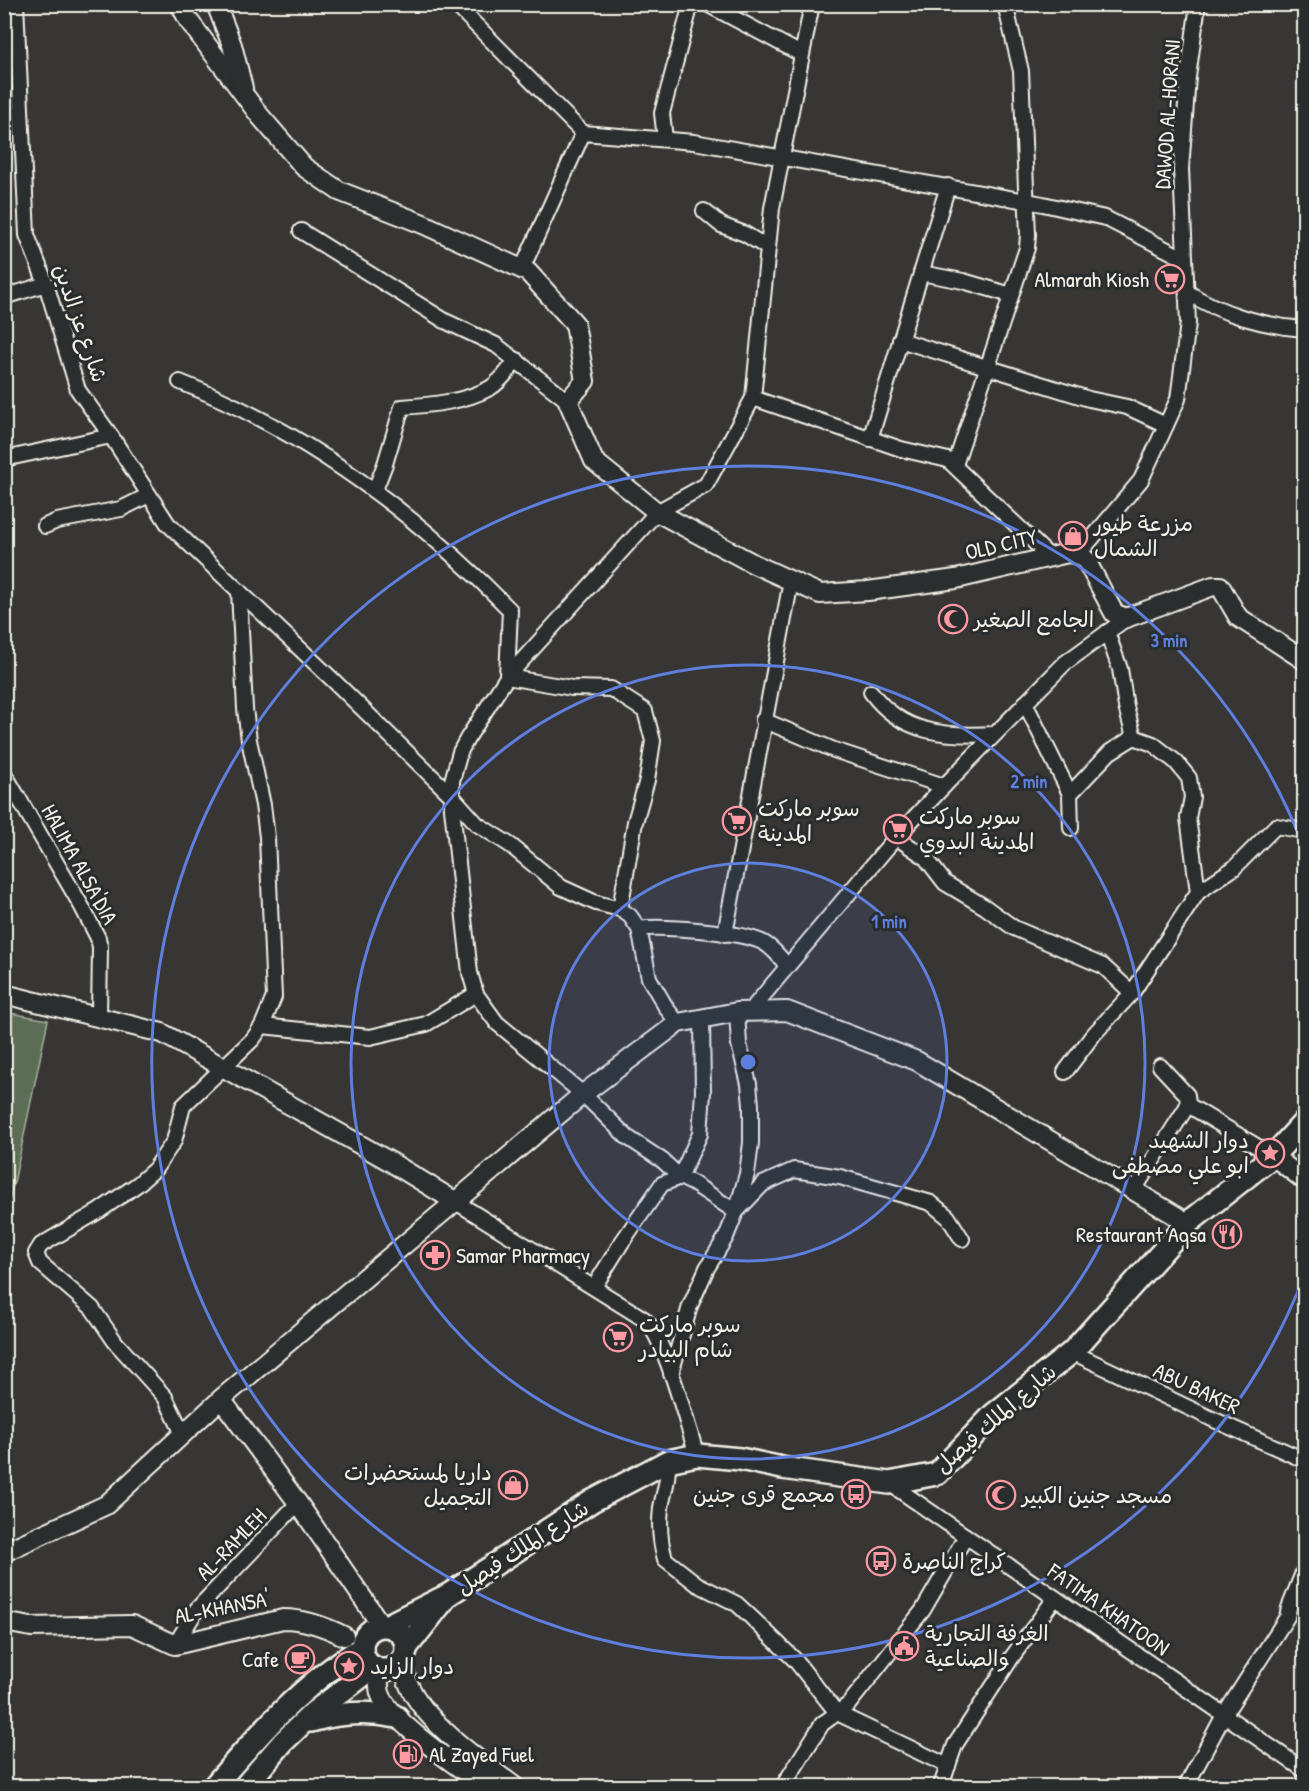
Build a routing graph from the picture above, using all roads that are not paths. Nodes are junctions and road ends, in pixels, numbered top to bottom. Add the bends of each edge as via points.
1 (16, 4) edge
2 (180, 4) edge
3 (216, 4) edge
4 (455, 4) edge
5 (691, 4) edge
6 (707, 4) edge
7 (812, 4) edge
8 (1005, 4) edge
9 (1198, 4) edge
10 (801, 54) junction
11 (244, 95) junction
12 (584, 133) junction
13 (665, 139) junction
14 (782, 157) junction
15 (948, 186) junction
16 (1026, 201) junction
17 (704, 210) dead end
18 (301, 231) dead end
19 (768, 248) junction
20 (1185, 259) junction
21 (522, 269) junction
22 (921, 273) junction
23 (46, 284) junction
24 (1187, 291) junction
25 (1011, 295) junction
26 (4, 297) edge
27 (1305, 329) edge
28 (900, 340) junction
29 (517, 360) junction
30 (987, 368) junction
31 (180, 382) dead end
32 (753, 398) junction
33 (568, 401) junction
34 (1166, 425) junction
35 (111, 436) junction
36 (870, 439) junction
37 (4, 459) edge
38 (955, 465) junction
39 (375, 490) junction
40 (149, 495) junction
41 (657, 512) junction
42 (45, 526) dead end
43 (1078, 555) junction
44 (1050, 557) junction
45 (791, 581) junction
46 (239, 591) junction
47 (1127, 618) junction
48 (1107, 632) junction
49 (1305, 660) edge
50 (507, 677) junction
51 (871, 692) dead end
52 (1025, 703) junction
53 (764, 720) junction
54 (994, 734) junction
55 (1134, 737) junction
56 (4, 772) edge
57 (944, 786) junction
58 (1070, 794) junction
59 (452, 796) junction
60 (1071, 828) dead end
61 (1305, 831) edge
62 (896, 837) junction
63 (1198, 892) junction
64 (621, 909) junction
65 (639, 929) junction
66 (725, 934) junction
67 (787, 966) junction
68 (4, 993) edge
69 (1132, 993) junction
70 (476, 994) junction
71 (744, 1011) junction
72 (99, 1016) junction
73 (702, 1020) junction
74 (678, 1023) junction
75 (262, 1026) junction
76 (1160, 1066) dead end
77 (222, 1069) junction
78 (1065, 1072) dead end
79 (583, 1094) junction
80 (1188, 1105) junction
81 (1305, 1122) edge
82 (1273, 1156) junction
83 (680, 1177) junction
84 (1305, 1180) edge
85 (1134, 1190) junction
86 (456, 1202) junction
87 (736, 1212) junction
88 (1188, 1223) junction
89 (962, 1239) dead end
90 (594, 1287) junction
91 (1072, 1352) junction
92 (671, 1374) junction
93 (221, 1399) junction
94 (183, 1434) junction
95 (697, 1455) junction
96 (1305, 1460) edge
97 (668, 1461) junction
98 (890, 1483) junction
99 (298, 1503) junction
100 (966, 1536) junction
101 (4, 1552) edge
102 (1305, 1570) edge
103 (448, 1595) junction
104 (1055, 1598) junction
105 (6, 1625) edge
106 (385, 1626) junction
107 (344, 1636) dead end
108 (175, 1645) junction
109 (362, 1648) junction
110 (405, 1654) junction
111 (376, 1668) junction
112 (837, 1713) junction
113 (1224, 1715) junction
114 (397, 1717) junction
115 (302, 1724) junction
116 (948, 1766) junction
117 (1305, 1770) edge
118 (214, 1786) edge
119 (244, 1786) edge
120 (485, 1786) edge
121 (514, 1786) edge
122 (783, 1786) edge
123 (942, 1786) edge
124 (1186, 1786) edge

1 - 23 street, شارع عز الدين via 27,235
2 - 11 street
3 - 11 street via 232,45
4 - 12 street
5 - 13 street via 662,113
6 - 10 street
7 - 10 street
8 - 16 street via 1021,71
9 - 20 street, DAWOD AL-HORANI via 1180,169
10 - 14 street
11 - 21 street via 302,165 339,191
12 - 13 street
12 - 21 street
13 - 14 street
14 - 15 street
14 - 19 street
15 - 16 street
15 - 22 street
16 - 20 street via 1099,216
16 - 25 street via 1027,248
17 - 19 street via 721,225
18 - 29 street via 445,321 483,337
19 - 32 street
20 - 24 street, DAWOD AL-HORANI
21 - 33 street via 575,324 585,381
22 - 25 street
22 - 28 street
23 - 26 street
23 - 35 street, شارع عز الدين via 78,390
24 - 27 street via 1256,321
24 - 34 street, DAWOD AL-HORANI via 1188,323 1178,399
25 - 30 street
28 - 30 street
28 - 36 street
29 - 33 street
29 - 39 street via 491,387 451,400 402,406
30 - 34 street via 1127,407
30 - 38 street
31 - 39 street via 278,428
32 - 36 street
32 - 41 street via 706,485
33 - 41 street, OLD CITY via 594,461
34 - 43 street, DAWOD AL-HORANI via 1141,480
35 - 37 street
35 - 40 street, شارع عز الدين
36 - 38 street
38 - 44 street
39 - 50 street via 429,533 510,610
40 - 42 street via 122,509
40 - 46 street, شارع عز الدين via 168,524
41 - 45 street, OLD CITY
41 - 50 street
43 - 44 street, OLD CITY
43 - 47 street via 1089,563 1114,613
44 - 45 street, OLD CITY via 956,579 868,591 820,594
45 - 53 street
46 - 59 street, شارع عز الدين
46 - 75 street via 245,709 263,805 268,857 274,996
47 - 48 street
47 - 49 street via 1220,586 1238,617
48 - 52 street via 1065,663
48 - 55 street via 1120,669
50 - 59 street via 460,753
50 - 64 street via 572,688 611,689 645,711 653,741
51 - 54 street via 883,708 907,724 938,733
52 - 54 street
52 - 58 street
53 - 57 street via 834,750
53 - 66 street
54 - 57 street
55 - 58 street via 1110,752
55 - 63 street via 1153,744 1189,778 1192,797 1188,818
56 - 72 street, HALIMA ALSA'DIA via 98,938
57 - 62 street
58 - 60 street
59 - 64 street, شارع عز الدين via 477,824 561,887
59 - 70 street via 470,973
61 - 63 street via 1276,826 1234,868
62 - 67 street
62 - 69 street via 926,857 945,883 1014,928 1103,966
63 - 69 street
64 - 65 street
65 - 66 street via 662,927
65 - 74 street via 649,978
66 - 67 street via 764,942
67 - 71 street
68 - 72 street
69 - 78 street
70 - 75 street via 426,1024 370,1037
70 - 79 street via 497,1023
71 - 73 street
71 - 85 street via 787,1011 917,1060
71 - 87 street via 739,1044 752,1117 747,1174
72 - 77 street via 162,1033
73 - 74 street
73 - 83 street via 700,1134
74 - 79 street
75 - 77 street
76 - 80 street via 1187,1095
77 - 86 street
77 - 94 street via 183,1106 174,1141 155,1169 99,1211 43,1244 36,1253 40,1263 92,1308 123,1351 165,1397
79 - 83 street via 627,1137
79 - 86 street
80 - 82 street
80 - 85 street
81 - 82 main road, شارع الملك فيصل
82 - 84 street
82 - 88 main road, شارع الملك فيصل
83 - 87 street
83 - 90 street via 662,1184
85 - 88 street
86 - 90 street
86 - 93 street
87 - 89 street via 763,1184 794,1170 840,1177 931,1203 948,1217
87 - 92 street via 693,1299
88 - 91 main road, شارع الملك فيصل
90 - 92 street via 653,1328
91 - 96 street, ABU BAKER
91 - 98 main road, شارع الملك فيصل via 993,1415 937,1474
92 - 95 street
93 - 94 street
93 - 99 street
94 - 101 street via 106,1505
95 - 97 main road, شارع الملك فيصل
95 - 98 main road, شارع الملك فيصل
97 - 103 main road, شارع الملك فيصل via 592,1501
97 - 112 street via 669,1478 660,1525 665,1559 697,1584 737,1604 795,1660
98 - 100 street, FATIMA KHATOON
99 - 106 street
99 - 108 street, AL-RAMLEH via 197,1609
100 - 104 street, FATIMA KHATOON
100 - 112 street via 923,1610 849,1704
102 - 113 street via 1287,1617
103 - 106 main road
103 - 110 main road
104 - 113 street, FATIMA KHATOON
104 - 116 street via 955,1745
105 - 108 street, AL-KHANSA' via 132,1625
106 - 109 main road via 368,1632
106 - 110 main road via 401,1633
107 - 108 street, AL-KHANSA' via 302,1620 283,1619
109 - 111 main road via 365,1660
109 - 118 main road via 338,1662 280,1712
110 - 111 main road via 391,1669
110 - 121 street via 408,1684 430,1715 469,1752
111 - 114 street via 380,1692
111 - 115 main road
112 - 116 street
112 - 122 street via 822,1725
113 - 117 street, FATIMA KHATOON
113 - 124 street
114 - 115 main road via 356,1712 333,1714
114 - 120 street
115 - 119 main road
116 - 123 street

